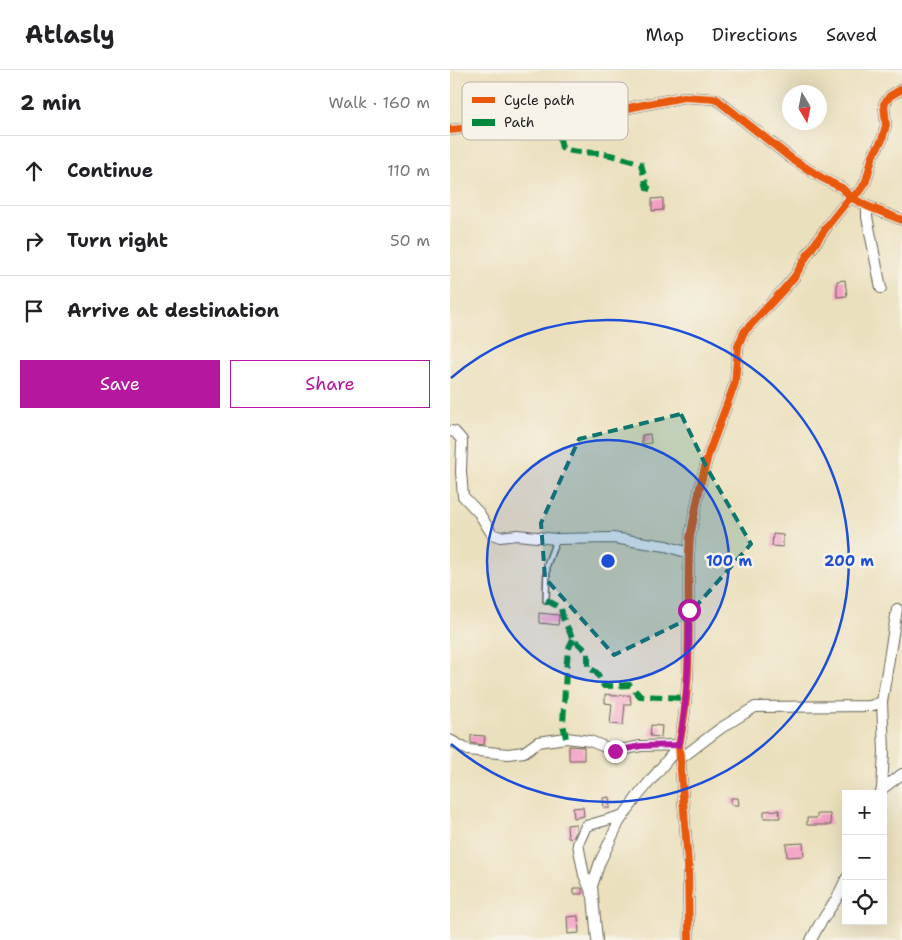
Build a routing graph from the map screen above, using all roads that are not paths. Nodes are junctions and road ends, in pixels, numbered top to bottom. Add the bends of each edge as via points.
1 (902, 89) edge
2 (628, 108) edge
3 (852, 198) junction
4 (867, 206) junction
5 (902, 220) edge
6 (881, 288) dead end
7 (450, 431) edge
8 (556, 539) junction
9 (689, 553) junction
10 (546, 600) dead end
11 (896, 609) dead end
12 (882, 702) junction
13 (450, 740) edge
14 (679, 745) junction
15 (680, 759) junction
16 (902, 774) edge
17 (881, 790) edge
18 (883, 790) edge
19 (624, 815) junction
20 (842, 888) edge
21 (593, 898) junction
22 (597, 940) edge
23 (689, 940) edge
24 (811, 940) edge

1 - 3 street via 884,104 886,125 882,140 873,155 866,181
2 - 3 street via 684,97 716,98 792,159 842,188
3 - 4 street
3 - 9 street via 828,225 795,276 744,332 738,346 735,383 701,482
4 - 5 street
4 - 6 street
7 - 8 street via 456,432 462,440 463,496 492,534
8 - 9 street via 613,538
8 - 10 lane via 547,565
9 - 14 street via 689,655
11 - 12 street
12 - 15 street via 870,706 755,707
12 - 17 street
13 - 14 street via 468,750 508,754 524,752 538,742 566,738 590,741 615,751 641,746
14 - 15 street
14 - 19 street
15 - 23 street via 688,864
16 - 18 street
19 - 21 street via 600,862 592,886
19 - 21 street via 586,826 578,844 584,875
20 - 24 street
21 - 22 street

